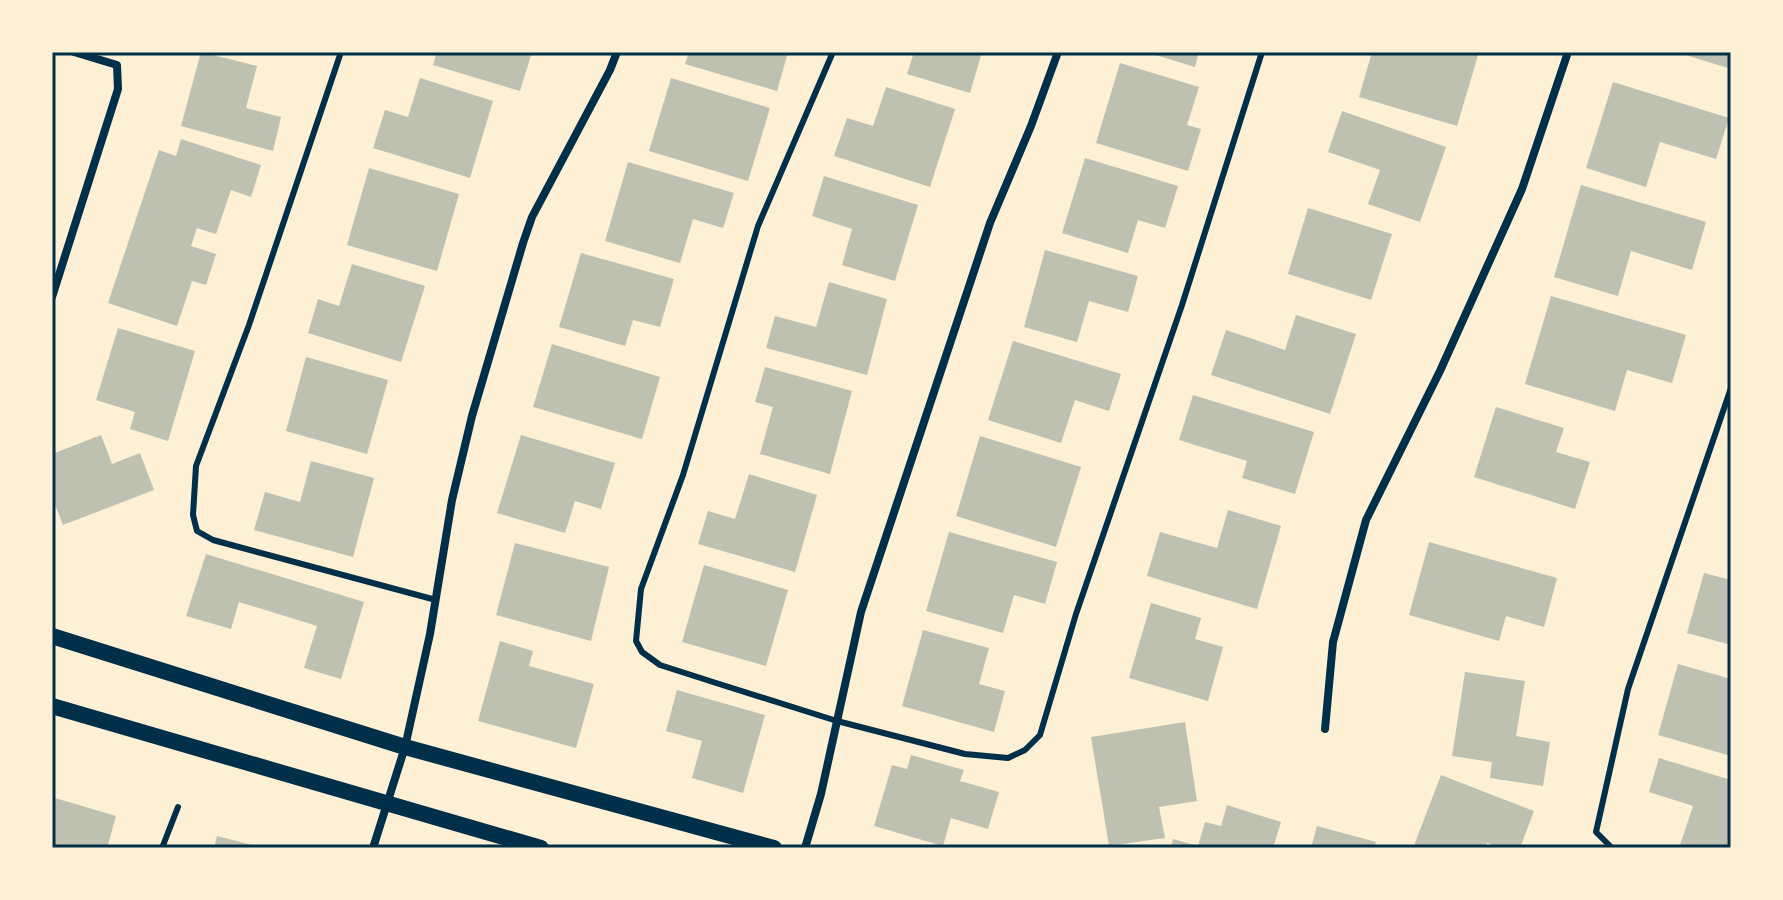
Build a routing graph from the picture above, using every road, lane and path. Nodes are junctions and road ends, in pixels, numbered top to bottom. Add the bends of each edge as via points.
1 (74, 52) edge
2 (341, 52) edge
3 (617, 52) edge
4 (833, 52) edge
5 (1058, 52) edge
6 (1262, 52) edge
7 (1568, 52) edge
8 (52, 297) edge
9 (1731, 388) edge
10 (436, 600) junction
11 (52, 636) edge
12 (52, 706) edge
13 (837, 721) junction
14 (1325, 729) dead end
15 (405, 747) junction
16 (387, 804) junction
17 (178, 807) dead end
18 (162, 848) edge
19 (373, 848) edge
20 (541, 848) edge
21 (774, 848) edge
22 (805, 848) edge
23 (1612, 848) edge

1 - 8 street via 117,65 118,89
2 - 10 lane via 196,466 193,515 197,531 213,540
3 - 10 street via 523,243 472,416
4 - 13 lane via 758,226 683,475 641,589 636,641 660,665
5 - 13 street via 990,223 861,612
6 - 13 lane via 1040,735 1008,758 965,754
7 - 14 street via 1522,189 1366,520 1333,642
9 - 23 lane via 1628,689 1596,832
10 - 15 street
11 - 15 main road
12 - 16 main road
13 - 22 street
15 - 16 street
15 - 21 main road
16 - 19 street
16 - 20 main road
17 - 18 lane

